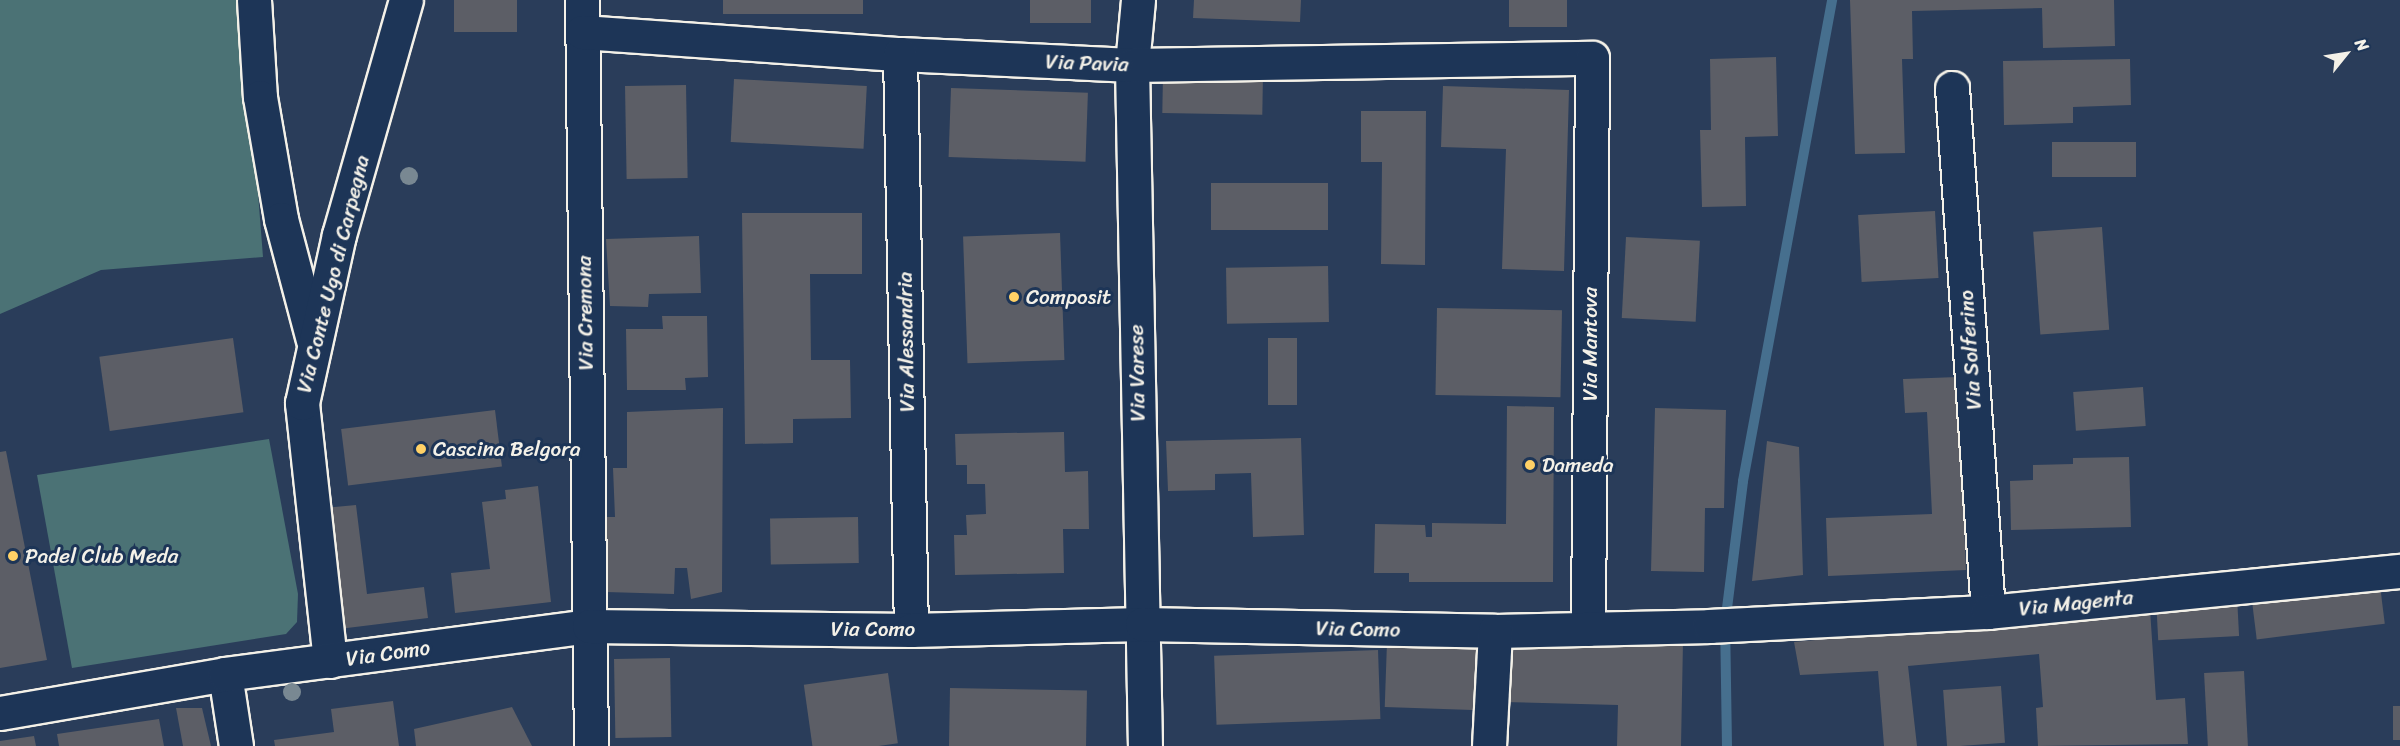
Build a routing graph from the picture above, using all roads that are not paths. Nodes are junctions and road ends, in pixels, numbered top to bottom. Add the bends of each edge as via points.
1 (254, 0) edge
2 (406, 0) edge
3 (1138, 0) edge
4 (582, 16) edge
5 (900, 54) junction
6 (1592, 58) joint
7 (1132, 65) junction
8 (1952, 88) dead end
9 (315, 344) junction
10 (2400, 571) edge
11 (1988, 612) junction
12 (1142, 624) junction
13 (1752, 625) joint
14 (589, 626) junction
15 (1588, 629) junction
16 (911, 630) junction
17 (1495, 631) junction
18 (330, 661) junction
19 (225, 674) junction
20 (0, 713) edge
21 (236, 746) edge
22 (591, 746) edge
23 (1144, 746) edge
24 (1489, 746) edge

1 - 9 street via 260,97 281,219
2 - 9 street, Via Conte Ugo di Carpegna via 339,235
3 - 7 street, Via Varese
4 - 5 street, Via Pavia
4 - 14 street, Via Cremona
5 - 7 street, Via Pavia
5 - 16 street, Via Alessandria
6 - 7 street, Via Pavia
6 - 15 street, Via Mantova
7 - 12 street, Via Varese
8 - 11 street, Via Solferino
9 - 18 street, Via Conte Ugo di Carpegna via 302,403
10 - 11 street, Via Magenta
11 - 13 street, Via Magenta
12 - 16 street, Via Como
12 - 17 street, Via Como
12 - 23 street, Via Varese
13 - 15 street, Via Como
14 - 16 street, Via Como
14 - 18 street, Via Como
14 - 22 street, Via Cremona
15 - 17 street, Via Como
17 - 24 street
18 - 19 street, Via Como
19 - 20 street, Via Como
19 - 21 street

